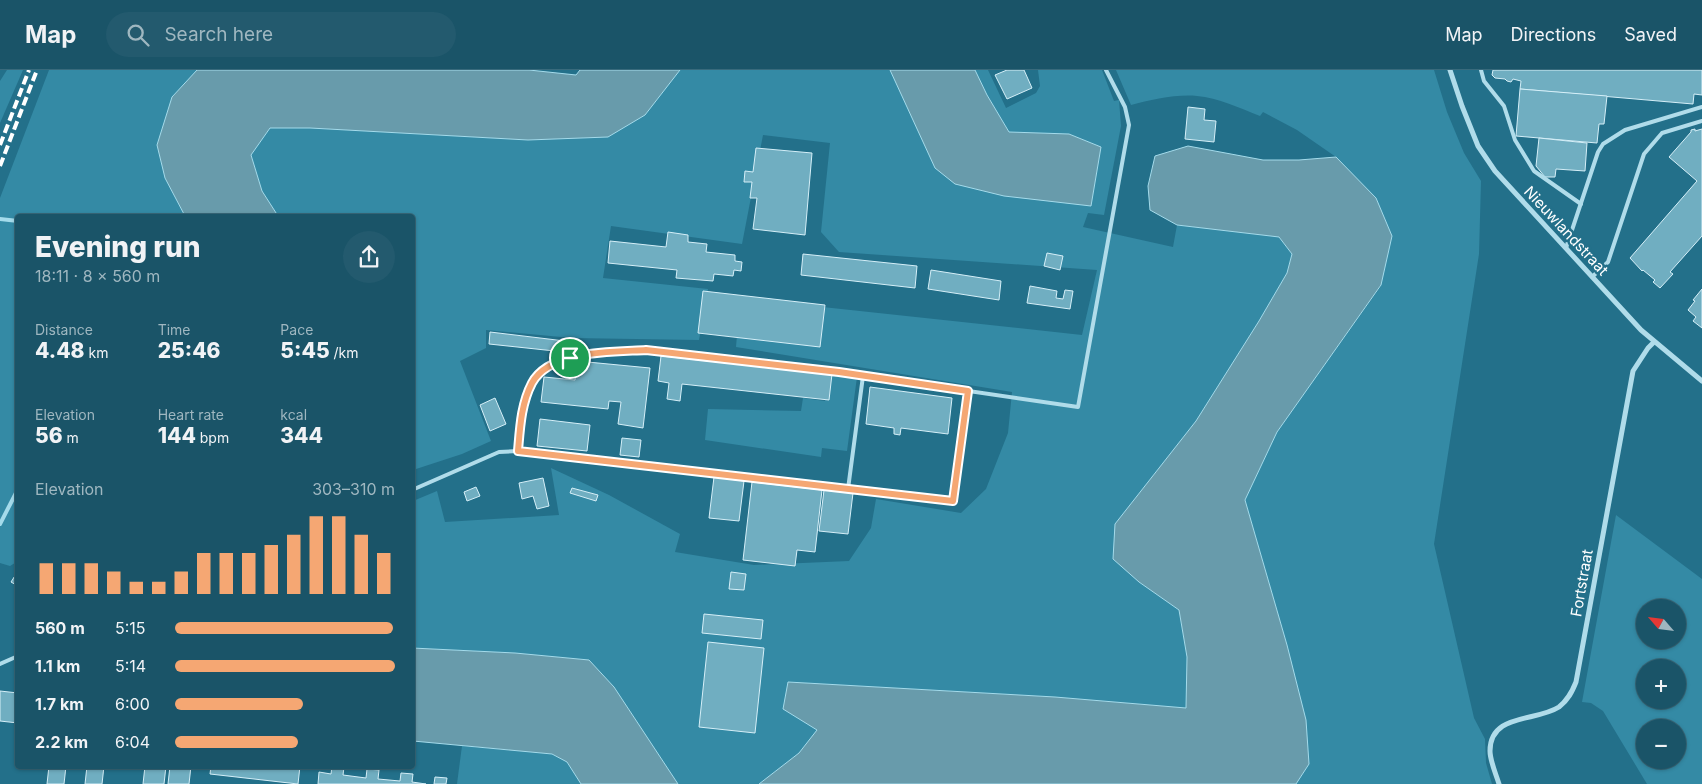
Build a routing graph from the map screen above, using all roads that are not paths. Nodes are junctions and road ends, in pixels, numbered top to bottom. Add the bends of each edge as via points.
1 (1106, 70) edge
2 (1450, 70) edge
3 (1481, 70) edge
4 (1702, 107) edge
5 (1702, 121) edge
6 (1580, 204) junction
7 (1566, 248) junction
8 (1592, 277) junction
9 (1654, 342) junction
10 (863, 376) junction
11 (1702, 381) edge
12 (968, 391) junction
13 (518, 451) junction
14 (415, 489) edge
15 (848, 489) junction
16 (15, 657) edge
17 (0, 664) edge
18 (1499, 784) edge

1 - 12 lane via 1125,107 1129,125 1078,407
2 - 7 street, Nieuwlandstraat via 1478,146 1494,171
3 - 6 lane via 1484,82 1504,106 1515,140 1534,171
4 - 6 lane via 1625,130 1603,144
5 - 8 lane via 1662,133 1644,154 1608,262
6 - 7 lane
7 - 8 street, Nieuwlandstraat
8 - 9 street, Nieuwlandstraat
9 - 11 street, Nieuwlandstraat
9 - 18 street, Fortstraat via 1633,371 1576,682 1569,698 1557,708 1507,723 1498,729 1490,741 1490,753
10 - 12 lane
10 - 13 lane via 646,350 570,358 553,364 533,382 523,408
10 - 15 lane
12 - 15 lane via 953,501
13 - 14 lane via 499,452
13 - 15 lane
16 - 17 lane

